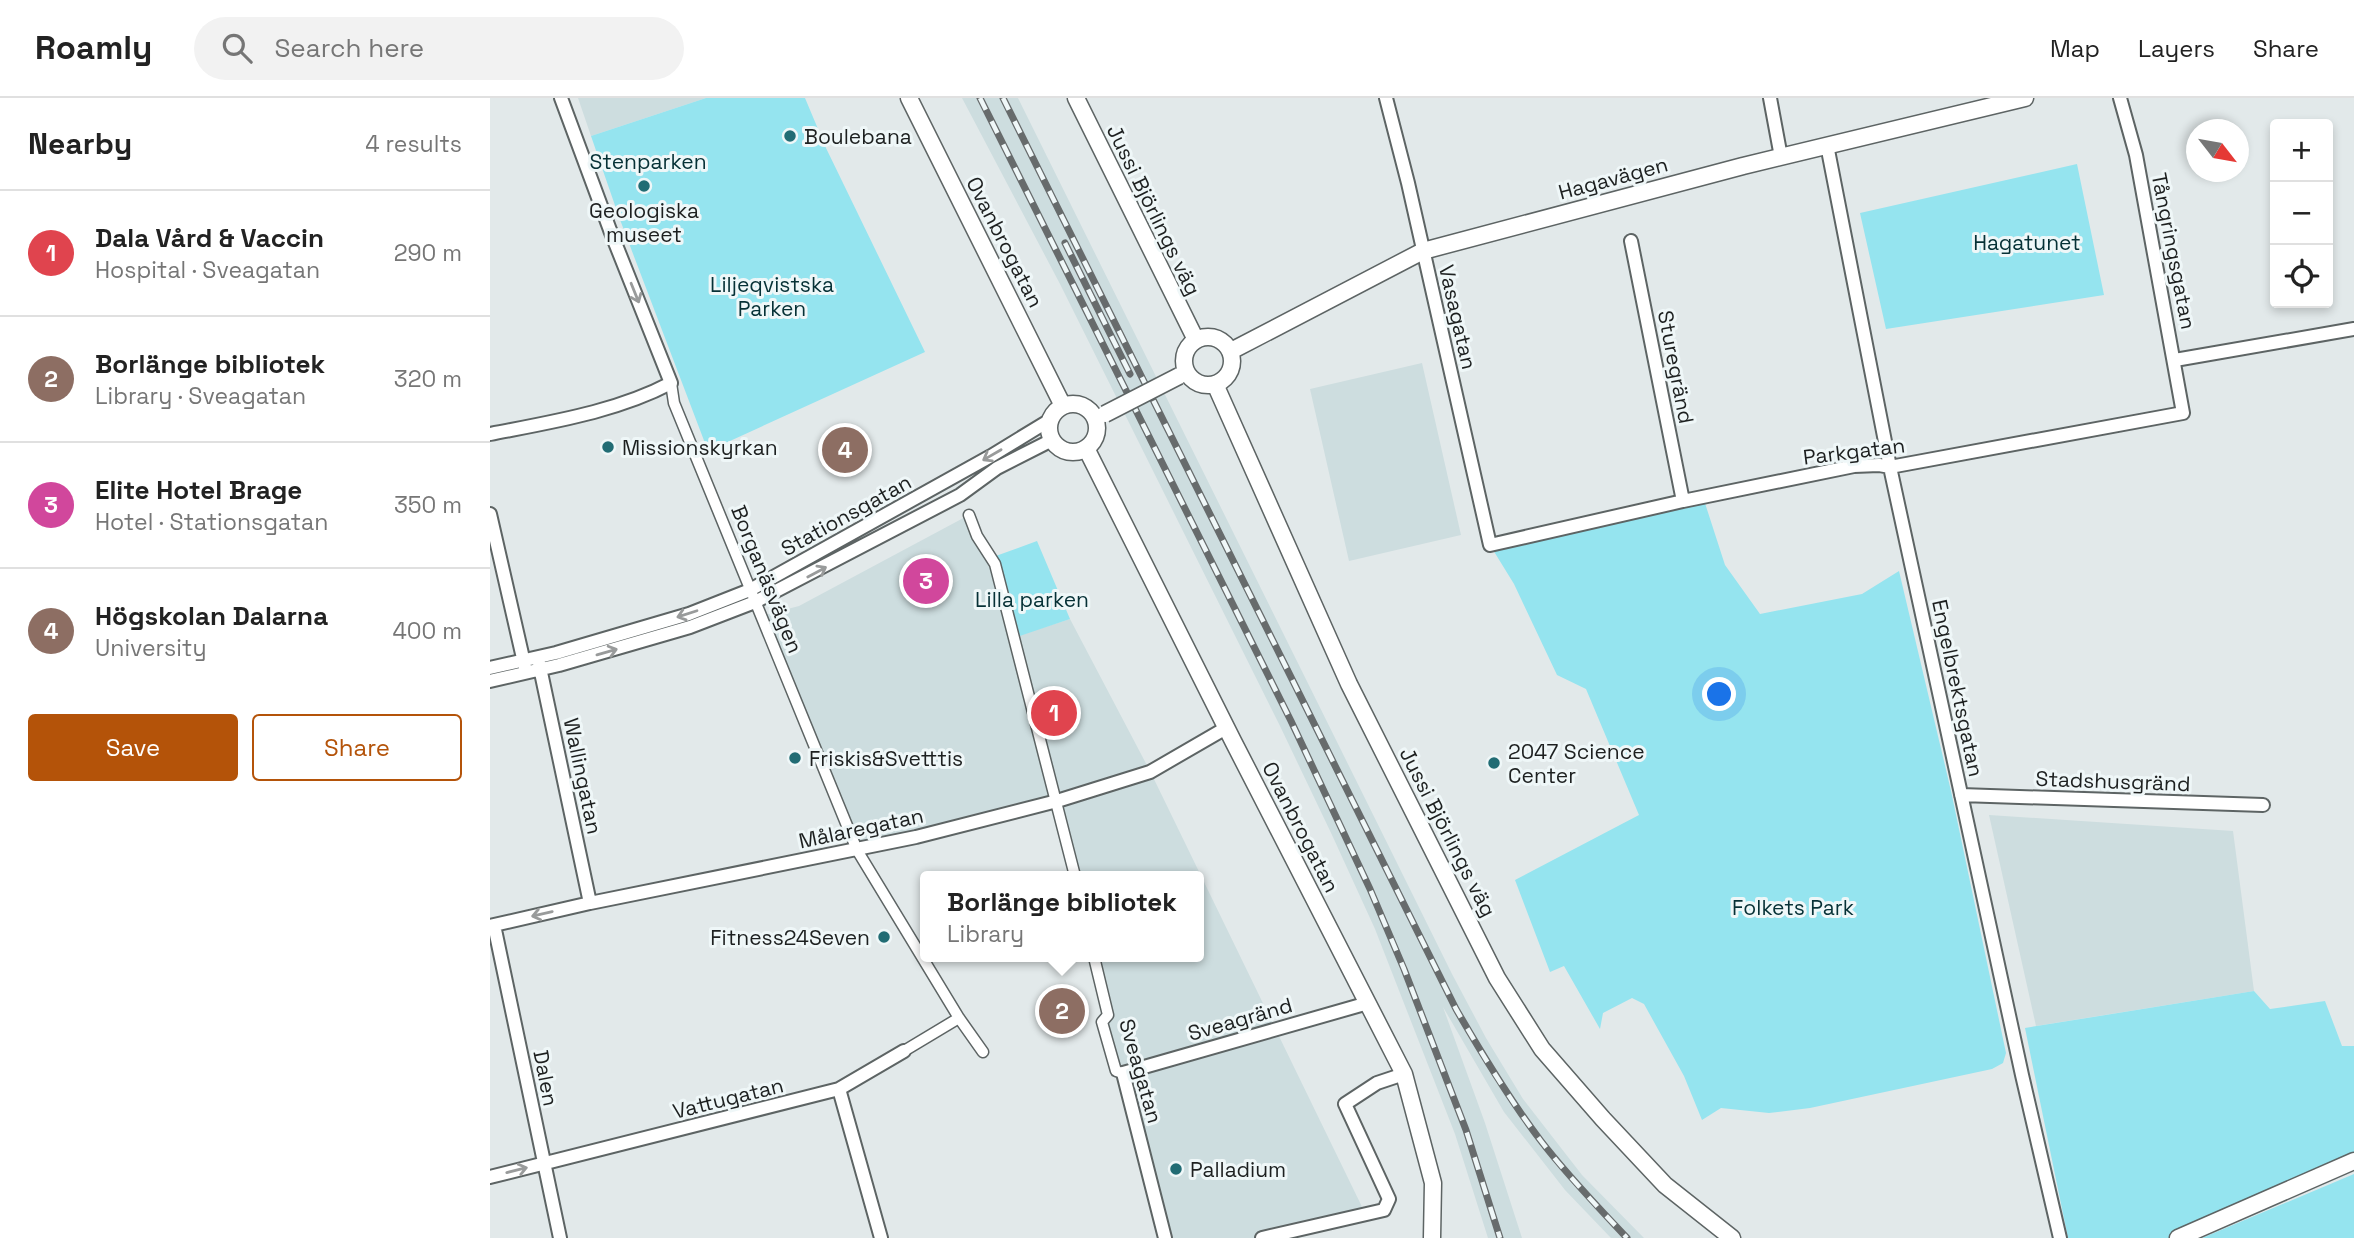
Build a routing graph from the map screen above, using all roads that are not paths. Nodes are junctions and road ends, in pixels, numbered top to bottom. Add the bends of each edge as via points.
1 (561, 98) edge
2 (909, 98) edge
3 (1076, 98) edge
4 (1386, 98) edge
5 (1770, 98) edge
6 (2025, 98) edge
7 (2120, 98) edge
8 (1826, 145) junction
9 (1781, 157) junction
10 (1631, 241) dead end
11 (1423, 251) junction
12 (2354, 329) edge
13 (1196, 340) junction
14 (1231, 351) junction
15 (2175, 360) junction
16 (1183, 374) junction
17 (671, 383) junction
18 (1215, 384) junction
19 (1063, 405) junction
20 (2183, 414) joint
21 (1100, 416) junction
22 (1050, 420) junction
23 (490, 434) edge
24 (1052, 440) junction
25 (1086, 448) junction
26 (1890, 467) junction
27 (1683, 501) junction
28 (490, 514) edge
29 (969, 515) dead end
30 (1490, 545) joint
31 (753, 596) junction
32 (539, 663) junction
33 (525, 666) junction
34 (490, 668) edge
35 (490, 681) edge
36 (1226, 728) junction
37 (1961, 795) junction
38 (1057, 801) junction
39 (2263, 805) dead end
40 (857, 849) junction
41 (1074, 871) edge
42 (590, 902) junction
43 (492, 925) edge
44 (920, 953) edge
45 (925, 962) edge
46 (1095, 962) edge
47 (1368, 1003) junction
48 (959, 1018) junction
49 (904, 1051) joint
50 (983, 1052) dead end
51 (1124, 1073) junction
52 (1404, 1074) junction
53 (839, 1089) junction
54 (2354, 1161) edge
55 (544, 1164) junction
56 (490, 1177) edge
57 (560, 1238) edge
58 (881, 1238) edge
59 (1165, 1238) edge
60 (1262, 1238) edge
61 (1432, 1238) edge
62 (1732, 1238) edge
63 (2060, 1238) edge
64 (2178, 1238) edge

1 -> 17 street, Borganäsvägen
2 - 19 street, Ovanbrogatan
3 - 13 street, Jussi Björlings väg
4 - 11 street, Vasagatan
5 - 9 street
6 - 8 street, Hagavägen
7 - 15 street, Tångringsgatan via 2136,155
8 - 9 street, Hagavägen
8 - 26 street, Engelbrektsgatan
9 - 11 street, Hagavägen
10 - 27 street, Sturegränd
11 - 14 street, Hagavägen
11 - 30 street, Vasagatan
12 - 15 street
13 - 14 street via 1220,339
13 - 16 street via 1186,351
14 - 18 street via 1232,368
15 - 20 street, Tångringsgatan
16 - 18 street via 1199,383
16 - 21 street, bridge
17 - 23 street via 593,412
17 - 31 street, Borganäsvägen via 674,403
18 - 62 street, Jussi Björlings väg via 1349,684 1497,978 1542,1049 1639,1158 1665,1185
19 - 21 street via 1079,404
19 - 22 street
20 - 26 street, Parkgatan
21 - 25 street via 1096,435
22 - 24 street
22 -> 31 street, Stationsgatan
24 - 25 street via 1071,452
31 -> 24 street, Stationsgatan via 937,508 997,468
25 - 36 street, Ovanbrogatan
26 - 27 street, Parkgatan via 1854,467
26 - 37 street, Engelbrektsgatan
27 - 30 street, Parkgatan
28 - 33 street
29 - 38 street via 995,564
31 - 32 street, Stationsgatan via 690,628
31 - 40 street, Borganäsvägen
32 - 33 street, Stationsgatan
32 - 42 street, Wallingatan
33 - 34 street, Stationsgatan
33 - 35 street, Stationsgatan
36 - 38 street, Målaregatan via 1150,772
36 - 47 street, Ovanbrogatan
37 - 39 street, Stadshusgränd
37 - 63 street, Engelbrektsgatan
38 - 40 street, Målaregatan
38 - 41 street
40 - 42 street, Målaregatan
40 - 44 street, Borganäsvägen
42 -> 43 street, Målaregatan
43 - 55 street, Dalen
45 - 48 street, Borganäsvägen
46 - 51 street, Sveagatan via 1108,1015 1102,1022 1116,1071
47 - 51 street, Sveagränd
47 - 52 street, Ovanbrogatan
48 - 49 street, Vattugatan
48 - 50 street, Borganäsvägen
49 - 53 street, Vattugatan
51 - 59 street, Sveagatan
52 - 60 street via 1377,1083 1345,1104 1389,1199 1384,1210
52 - 61 street, Ovanbrogatan via 1433,1183
53 - 55 street, Vattugatan
53 - 58 street
54 - 64 street
56 -> 55 street, Vattugatan
55 - 57 street, Dalen

